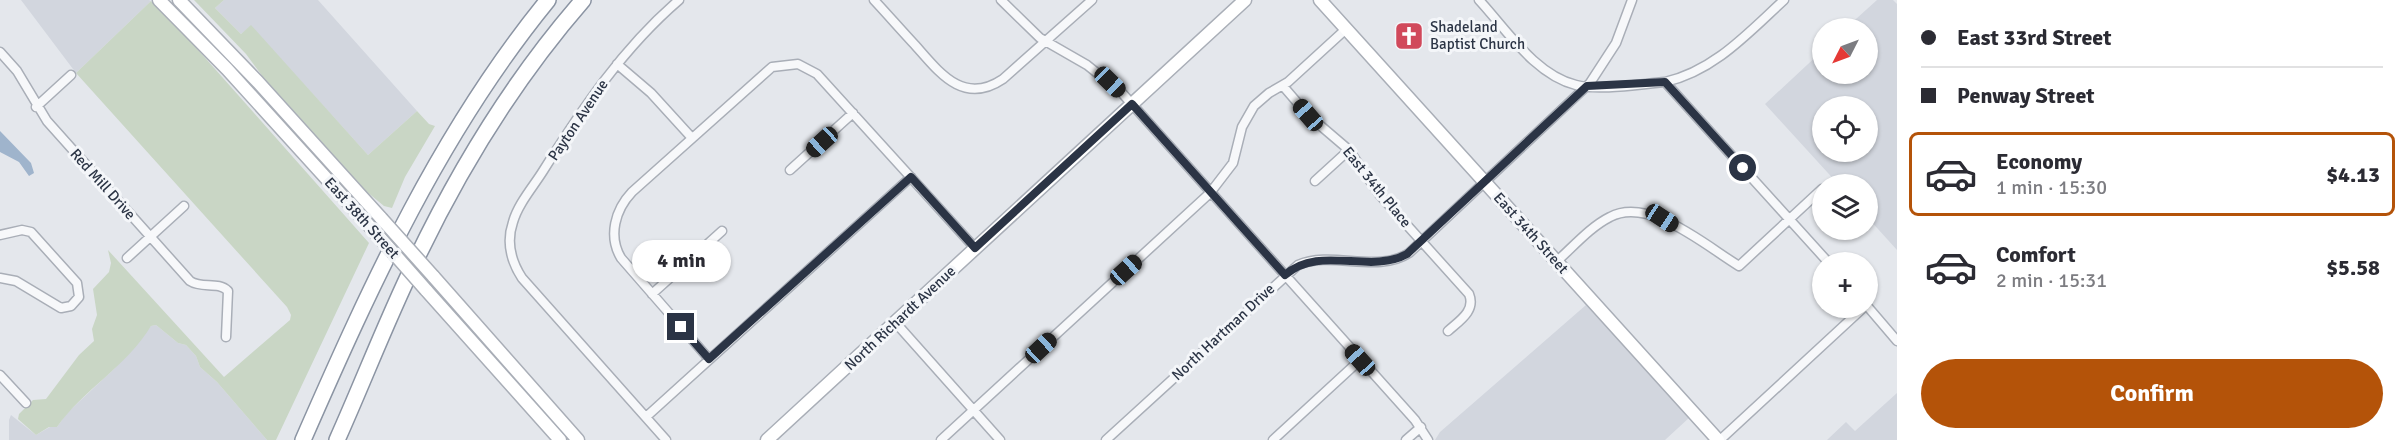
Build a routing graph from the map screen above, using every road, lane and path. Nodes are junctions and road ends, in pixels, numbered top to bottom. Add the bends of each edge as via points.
1 (159, 0) edge
2 (179, 0) edge
3 (548, 0) edge
4 (583, 0) edge
5 (679, 0) edge
6 (874, 0) edge
7 (1001, 0) edge
8 (1092, 0) edge
9 (1245, 0) edge
10 (1320, 0) edge
11 (1479, 0) edge
12 (1632, 0) edge
13 (1784, 0) edge
14 (1346, 29) junction
15 (1045, 42) junction
16 (0, 52) edge
17 (617, 64) junction
18 (71, 75) dead end
19 (1665, 82) junction
20 (1282, 86) junction
21 (1587, 86) junction
22 (1132, 104) junction
23 (36, 107) junction
24 (853, 113) junction
25 (692, 138) junction
26 (1349, 150) junction
27 (790, 170) dead end
28 (911, 177) junction
29 (1315, 181) dead end
30 (1485, 182) junction
31 (1210, 193) junction
32 (1812, 198) edge
33 (184, 206) dead end
34 (1789, 220) junction
35 (722, 231) dead end
36 (0, 235) edge
37 (151, 236) junction
38 (1422, 242) junction
39 (975, 248) junction
40 (1819, 252) edge
41 (127, 258) dead end
42 (1556, 262) junction
43 (1285, 275) junction
44 (0, 278) edge
45 (652, 294) junction
46 (1853, 318) edge
47 (1876, 318) edge
48 (895, 322) junction
49 (1448, 331) dead end
50 (226, 337) dead end
51 (1897, 340) edge
52 (709, 359) junction
53 (1360, 360) junction
54 (0, 375) edge
55 (26, 403) dead end
56 (974, 410) junction
57 (646, 417) junction
58 (1421, 427) junction
59 (303, 438) edge
60 (337, 440) edge
61 (560, 440) edge
62 (578, 440) edge
63 (666, 440) edge
64 (767, 440) edge
65 (941, 440) edge
66 (1000, 440) edge
67 (1106, 440) edge
68 (1273, 440) edge
69 (1406, 440) edge
70 (1428, 440) edge
71 (1719, 440) edge

1 - 61 street, East 38th Street, bridge via 227,69
2 - 62 street, East 38th Street, bridge via 258,82
3 - 59 highway via 495,69 426,180 393,242
4 - 60 highway via 516,88 457,181 413,265
5 - 17 street, Payton Avenue
6 - 15 street via 941,75 964,87 995,84
7 - 15 street
8 - 15 street
9 - 22 street, North Richardt Avenue
10 - 14 street, East 34th Street
11 - 21 street via 1536,62 1569,83
12 - 21 street, North Hartman Drive via 1612,52
13 - 19 street via 1716,60 1690,75
14 - 20 street
14 - 30 street, East 34th Street
15 - 22 street via 1098,72
16 - 23 street, Red Mill Drive via 17,71
17 - 25 street via 651,93
17 - 57 street, Payton Avenue via 518,209 510,235 512,259 522,278
18 - 23 street
19 - 21 street
19 - 34 street
20 - 26 street, East 34th Place via 1308,115
20 - 31 street via 1252,109 1242,127 1233,163
21 - 30 street, North Hartman Drive
22 - 31 street
22 - 39 street, North Richardt Avenue
23 - 37 street, Red Mill Drive
24 - 25 street via 818,74 791,63 777,65 764,72
24 - 27 street
24 - 28 street
25 - 45 street via 627,197 618,212 615,233 621,258
26 - 29 street
26 - 38 street, East 34th Place via 1379,194
28 - 39 street
28 - 52 street
30 - 38 street, North Hartman Drive
30 - 42 street, East 34th Street
31 - 43 street
31 - 56 street
32 - 34 street
33 - 37 street
34 - 40 street
34 - 42 street via 1738,266 1662,218 1639,212 1608,218
35 - 45 street
36 - 44 street via 31,232 77,283 79,297 71,306 61,308 16,281
37 - 41 street
37 - 50 street, Red Mill Drive via 193,283 227,289 230,297
38 - 43 street, North Hartman Drive via 1398,259 1311,261
38 - 49 street, East 34th Place via 1471,299 1471,309
39 - 48 street, North Richardt Avenue
42 - 71 street, East 34th Street
43 - 53 street
43 - 67 street, North Hartman Drive
45 - 52 street
46 - 71 street
47 - 51 street
48 - 56 street
48 - 64 street, North Richardt Avenue
52 - 57 street
53 - 58 street
53 - 68 street
54 - 55 street
56 - 65 street
56 - 66 street
57 - 63 street
58 - 69 street
58 - 70 street

